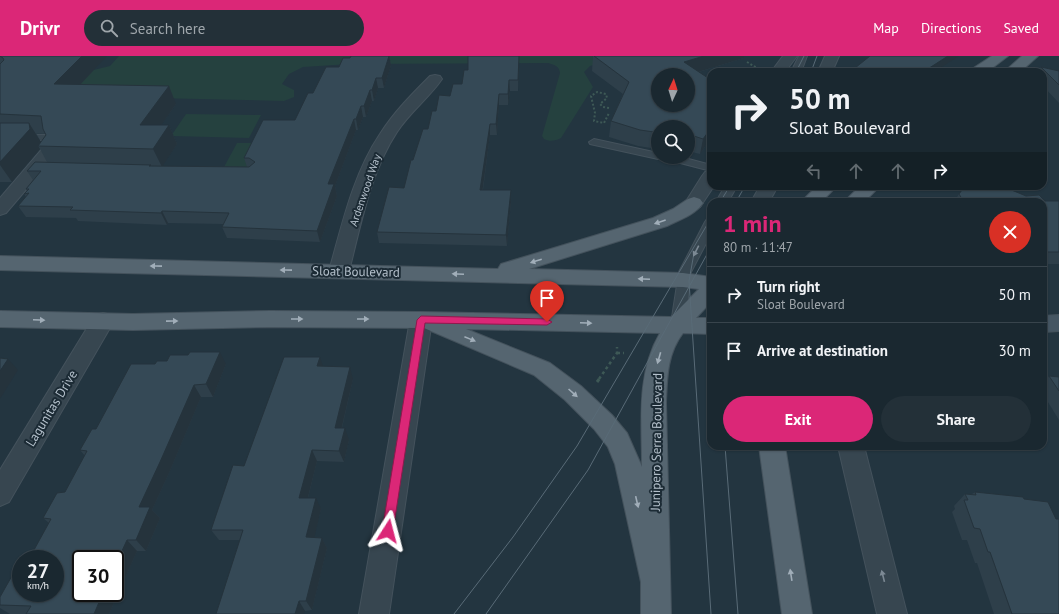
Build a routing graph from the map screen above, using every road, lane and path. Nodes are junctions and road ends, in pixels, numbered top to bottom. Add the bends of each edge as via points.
1 (790, 56) edge
2 (803, 56) edge
3 (832, 56) edge
4 (1001, 56) edge
5 (1031, 56) edge
6 (747, 62) dead end
7 (757, 68) edge
8 (781, 68) edge
9 (798, 68) edge
10 (828, 68) edge
11 (983, 68) edge
12 (1016, 68) edge
13 (435, 78) dead end
14 (609, 108) dead end
15 (609, 113) dead end
16 (0, 137) edge
17 (594, 142) dead end
18 (651, 154) edge
19 (44, 164) joint
20 (695, 164) edge
21 (707, 167) edge
22 (707, 182) edge
23 (824, 190) edge
24 (866, 190) edge
25 (814, 198) edge
26 (858, 198) edge
27 (694, 203) joint
28 (0, 209) edge
29 (707, 230) edge
30 (0, 262) edge
31 (339, 271) junction
32 (488, 275) junction
33 (683, 280) junction
34 (707, 283) edge
35 (707, 294) edge
36 (0, 319) edge
37 (421, 320) junction
38 (103, 321) junction
39 (678, 324) junction
40 (707, 326) edge
41 (617, 344) dead end
42 (617, 353) junction
43 (624, 353) dead end
44 (596, 383) dead end
45 (773, 450) edge
46 (852, 450) edge
47 (0, 494) edge
48 (656, 580) junction
49 (374, 614) edge
50 (656, 614) edge
51 (797, 614) edge
52 (892, 614) edge

1 - 8 street
2 - 9 lane
3 - 10 street
4 - 11 main road
5 - 12 main road
6 - 7 path
13 - 31 street, Ardenwood Way via 400,116 382,144 368,174
14 - 15 path via 601,105 607,98 606,93 597,92 591,96 596,109 594,121 604,123
16 - 19 lane via 46,137
17 - 18 lane
19 - 28 street
20 - 21 lane
22 - 27 street
23 - 25 main road
24 - 26 main road
27 -> 32 main road via 660,222
29 -> 33 lane
31 -> 30 main road, Sloat Boulevard
32 -> 31 main road, Sloat Boulevard
33 -> 32 main road, Sloat Boulevard
33 - 34 main road, Sloat Boulevard
33 - 39 lane
35 - 39 main road, Junipero Serra Boulevard
36 -> 38 main road
38 -> 37 main road
37 -> 39 main road
37 -> 48 main road via 542,369 573,393 603,422 618,441 628,464
37 - 49 street
38 - 47 street, Lagunitas Drive
39 - 40 main road
39 -> 48 main road, Junipero Serra Boulevard via 663,347 656,371
41 - 42 path
42 - 43 path
42 - 44 path
51 -> 45 main road
52 -> 46 street
48 - 50 main road, Junipero Serra Boulevard

